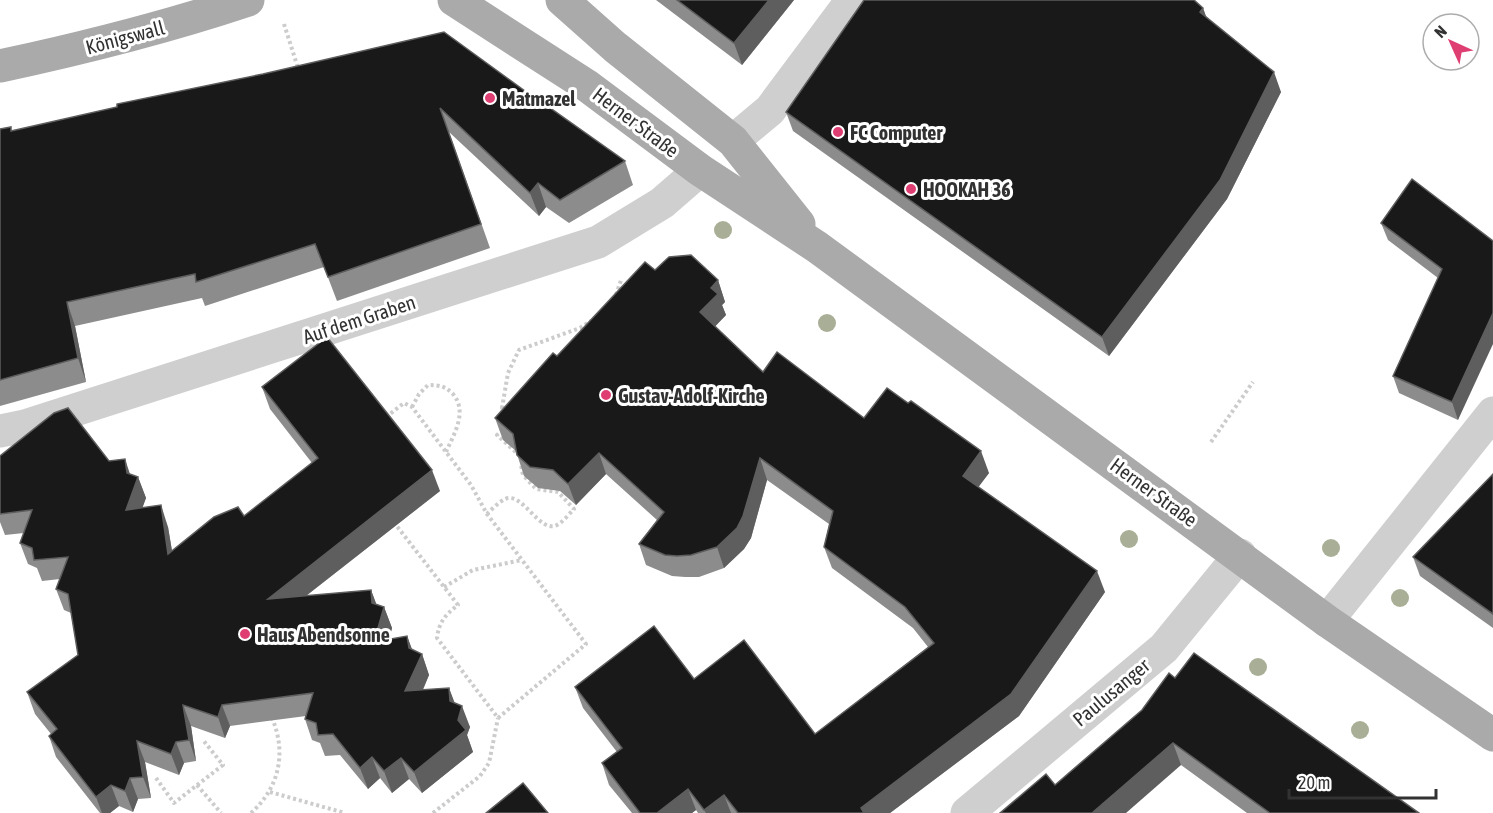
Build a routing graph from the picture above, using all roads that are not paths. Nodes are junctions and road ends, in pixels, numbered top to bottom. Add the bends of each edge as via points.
1 (248, 0) edge
2 (454, 0) edge
3 (562, 0) edge
4 (852, 0) edge
5 (0, 66) edge
6 (733, 141) junction
7 (700, 170) junction
8 (816, 246) junction
9 (1493, 413) edge
10 (0, 431) edge
11 (1240, 555) junction
12 (1327, 621) junction
13 (1493, 735) edge
14 (967, 813) edge

1 - 5 main road, Königswall via 182,22
2 - 7 main road, Herner Straße via 586,85
3 - 6 main road, Herner Straße
4 - 6 street via 770,110
6 - 8 main road, Herner Straße
7 - 8 main road, Herner Straße
7 - 10 street, Auf dem Graben via 662,203 598,242
8 - 11 main road, Herner Straße
9 - 12 street
11 - 12 main road, Herner Straße
11 - 14 street, Paulusanger via 1164,648
12 - 13 main road, Herner Straße

